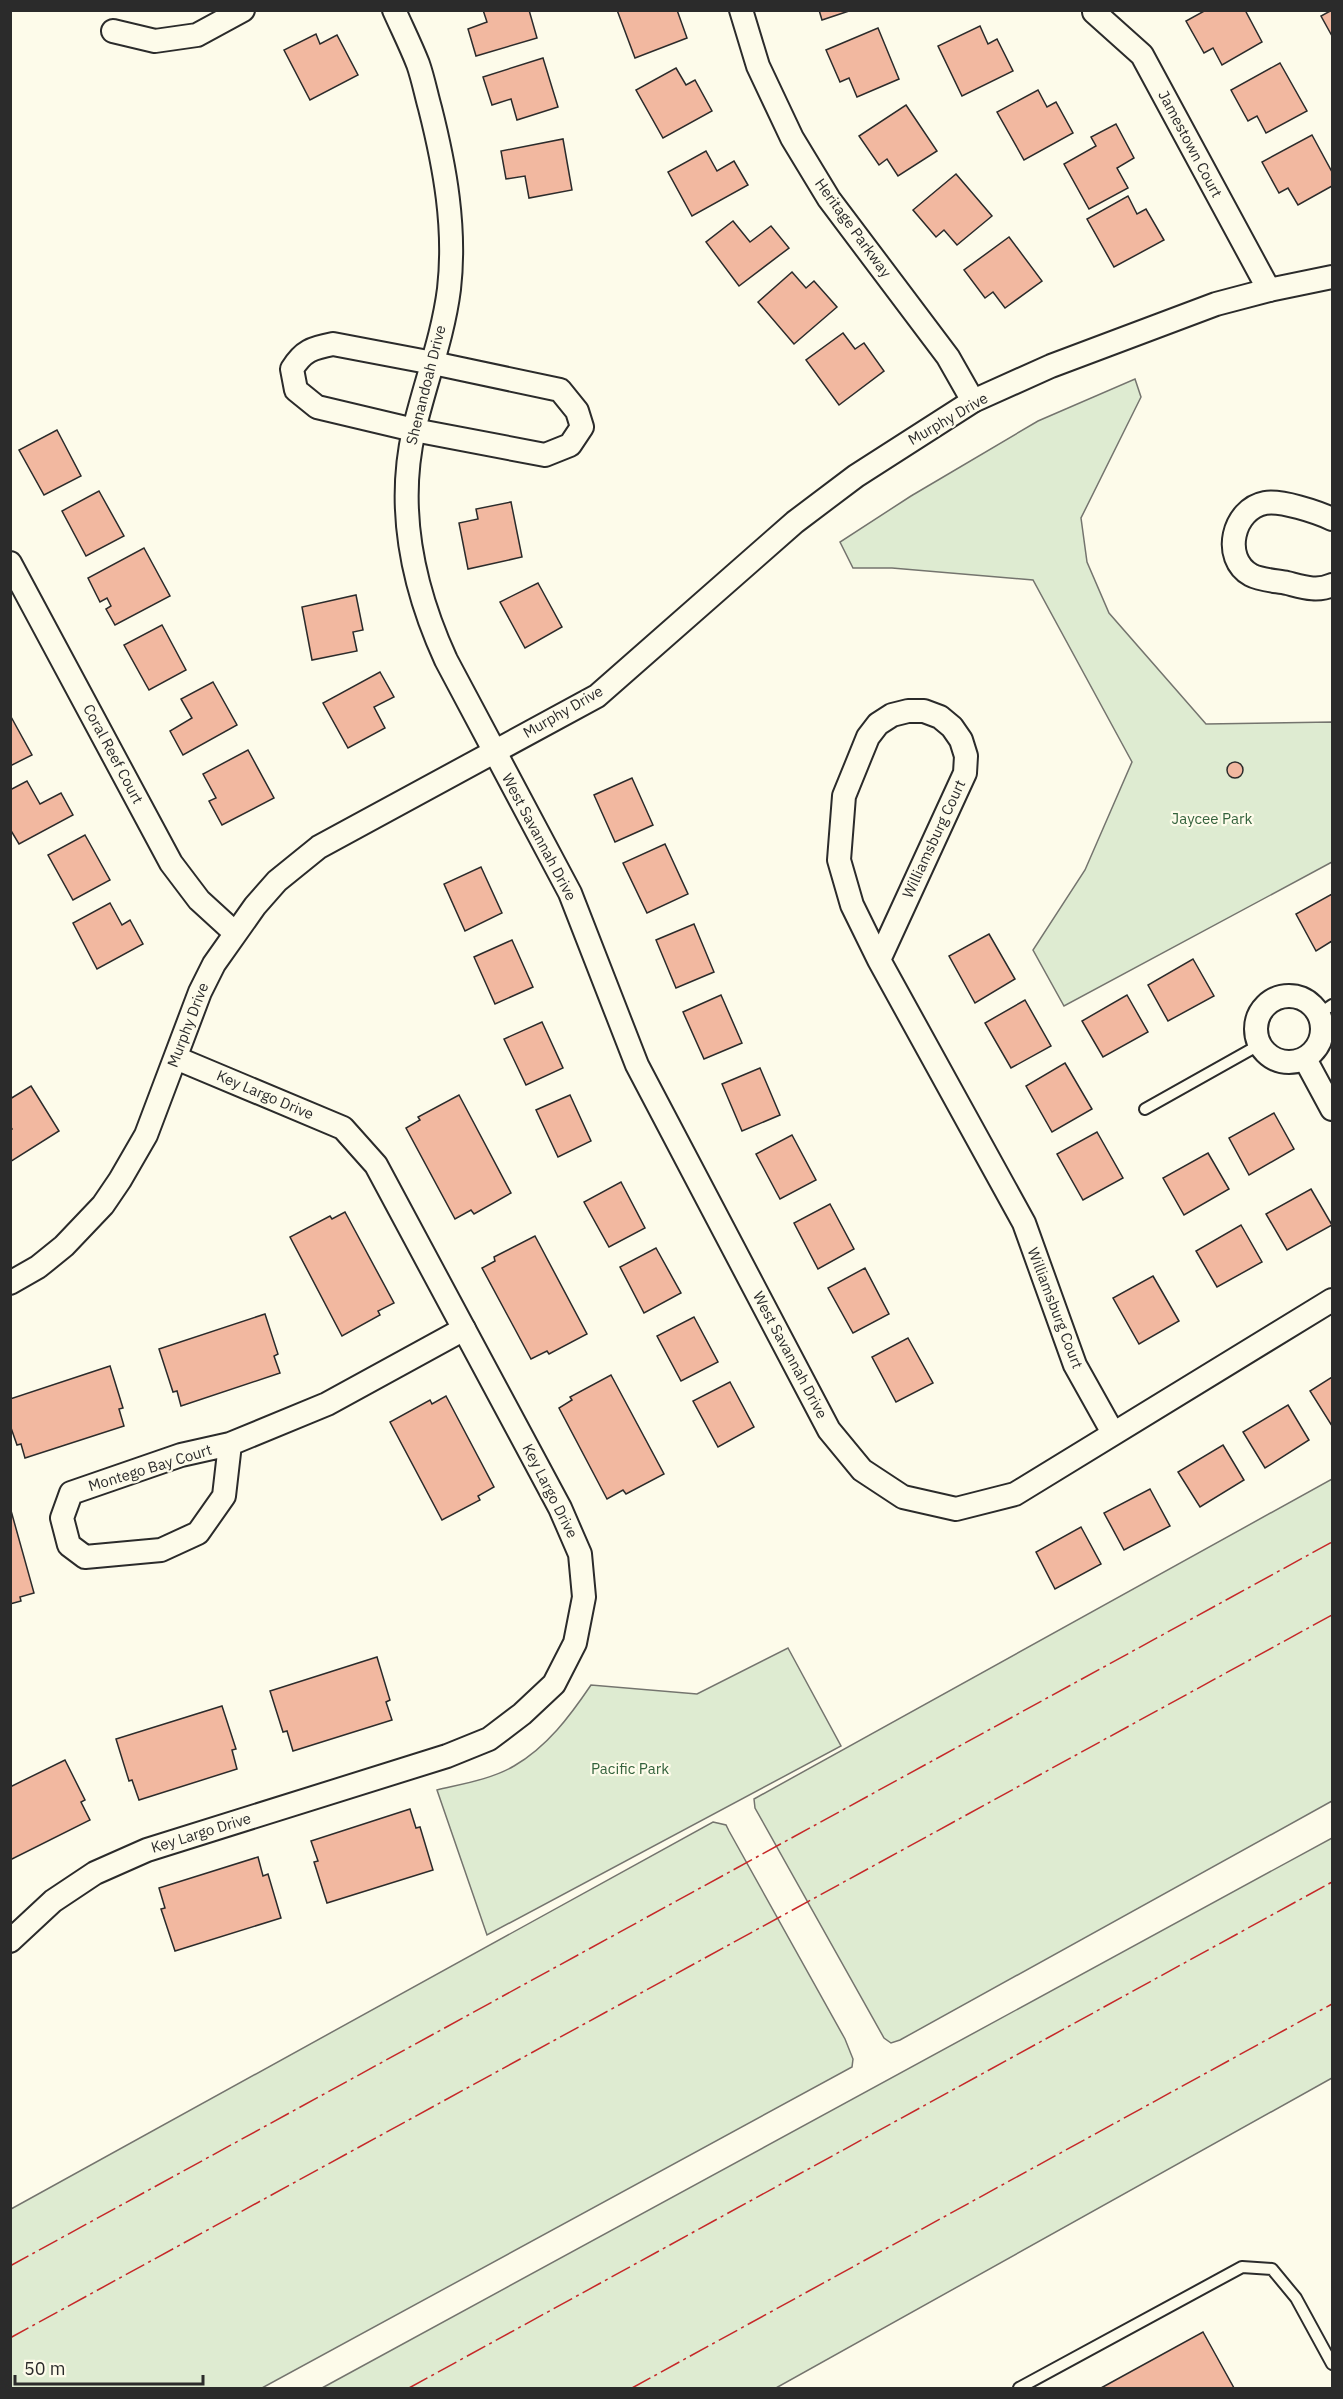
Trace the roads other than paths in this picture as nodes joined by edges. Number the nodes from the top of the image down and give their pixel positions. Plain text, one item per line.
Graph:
1 (243, 10) edge
2 (394, 10) edge
3 (741, 10) edge
4 (1094, 12) edge
5 (113, 31) dead end
6 (1332, 277) edge
7 (1269, 290) junction
8 (432, 363) junction
9 (973, 401) junction
10 (414, 430) junction
11 (1332, 519) edge
12 (10, 563) edge
13 (1332, 585) edge
14 (493, 752) junction
15 (234, 932) junction
16 (879, 960) junction
17 (1326, 1009) edge
18 (1259, 1045) junction
19 (176, 1058) junction
20 (1305, 1059) junction
21 (1145, 1109) dead end
22 (1332, 1109) edge
23 (10, 1283) edge
24 (1332, 1300) edge
25 (464, 1329) junction
26 (1113, 1433) junction
27 (230, 1444) junction
28 (10, 1941) edge
29 (1332, 2364) edge
30 (1019, 2388) edge

1 - 5 street
2 - 8 street, Shenandoah Drive
3 - 9 street, Heritage Parkway
4 - 7 street, Jamestown Court
6 - 7 street, Murphy Drive
7 - 9 street, Murphy Drive
8 - 10 street, Shenandoah Drive
8 - 10 street
8 - 10 street
9 - 14 street, Murphy Drive
10 - 14 street, Shenandoah Drive
11 - 13 street
12 - 15 street, Coral Reef Court
14 - 15 street, Murphy Drive
14 - 26 street, West Savannah Drive
15 - 19 street, Murphy Drive
16 - 16 street, Williamsburg Court
16 - 26 street, Williamsburg Court
17 - 18 street
17 - 20 street
18 - 20 street
18 - 21 lane
19 - 23 street, Murphy Drive
19 - 25 street, Key Largo Drive
20 - 22 street
24 - 26 street, West Savannah Drive
25 - 27 street, Montego Bay Court
25 - 28 street, Key Largo Drive
27 - 27 street, Montego Bay Court
29 - 30 lane

